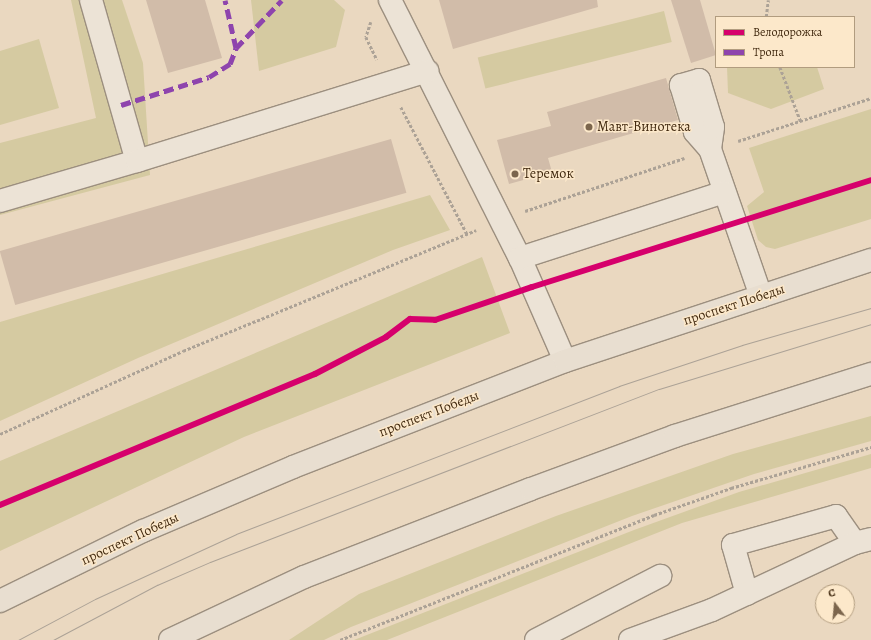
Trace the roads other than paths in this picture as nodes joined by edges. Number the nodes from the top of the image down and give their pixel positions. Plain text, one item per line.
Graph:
1 (91, 0) edge
2 (390, 0) edge
3 (426, 71) junction
4 (710, 149) road end
5 (137, 161) junction
6 (724, 192) junction
7 (0, 201) edge
8 (520, 258) junction
9 (871, 260) edge
10 (761, 296) junction
11 (565, 361) junction
12 (871, 374) edge
13 (863, 541) edge
14 (660, 576) dead end
15 (746, 594) junction
16 (0, 601) edge
17 (170, 640) edge
18 (536, 640) edge
19 (630, 640) edge

1 - 5 lane
2 - 3 lane
3 - 5 lane
3 - 8 lane
4 - 6 lane
5 - 7 lane
6 - 8 lane
6 - 10 lane
8 - 11 lane
9 - 10 main road, проспект Победы
10 - 11 main road, проспект Победы
11 - 16 main road, проспект Победы
12 - 17 main road
13 - 15 lane
13 - 15 lane
14 - 18 lane
15 - 19 lane

